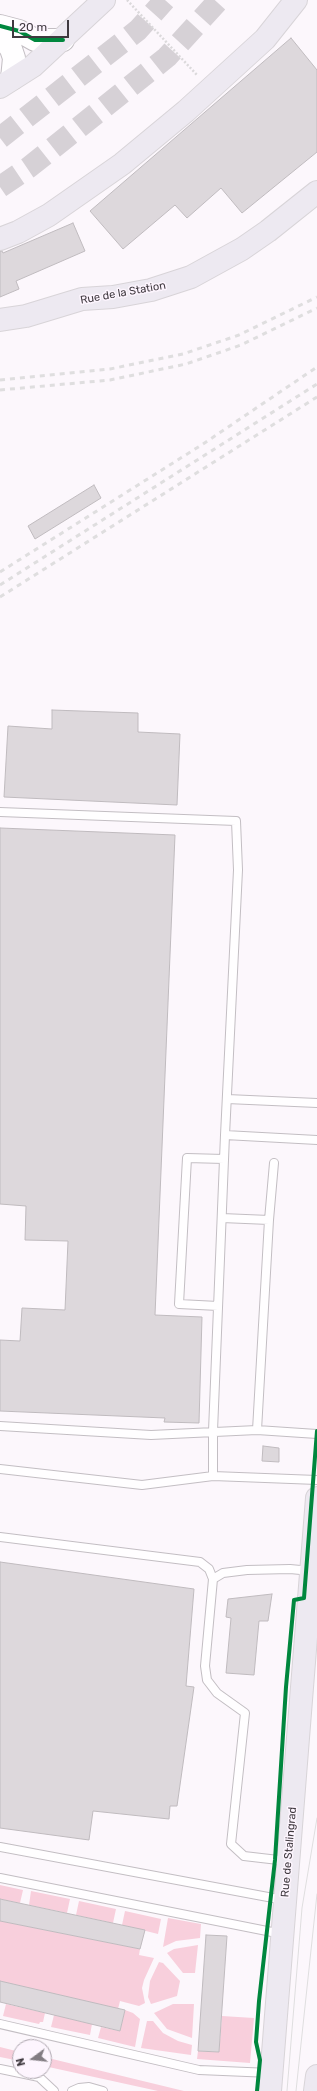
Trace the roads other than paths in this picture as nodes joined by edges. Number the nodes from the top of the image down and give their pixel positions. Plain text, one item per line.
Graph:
1 (104, 0) edge
2 (296, 0) edge
3 (0, 26) edge
4 (0, 34) edge
5 (63, 40) junction
6 (6, 83) edge
7 (317, 192) edge
8 (0, 239) edge
9 (0, 320) edge
10 (0, 812) edge
11 (227, 1099) junction
12 (317, 1103) edge
13 (225, 1135) junction
14 (317, 1140) edge
15 (224, 1159) junction
16 (274, 1163) dead end
17 (222, 1218) junction
18 (269, 1220) junction
19 (218, 1306) junction
20 (0, 1426) edge
21 (257, 1430) junction
22 (213, 1431) junction
23 (317, 1434) edge
24 (0, 1469) edge
25 (213, 1476) junction
26 (317, 1480) edge
27 (317, 1498) edge
28 (0, 1537) edge
29 (311, 1571) junction
30 (214, 1579) junction
31 (312, 1610) edge
32 (0, 1847) edge
33 (290, 1861) junction
34 (0, 1878) edge
35 (285, 1900) junction
36 (282, 1934) junction
37 (0, 2024) edge
38 (0, 2069) edge
39 (317, 2076) edge
40 (271, 2082) edge
41 (54, 2091) edge
42 (72, 2091) edge
43 (103, 2091) edge
44 (315, 2091) edge

1 - 5 main road
2 - 8 main road
3 - 5 street
4 - 6 street
5 - 6 main road
7 - 9 main road, Rue de la Station
10 - 11 lane
11 - 12 lane
11 - 13 lane
13 - 14 lane
13 - 15 lane
15 - 17 lane
15 - 19 lane
16 - 18 lane
17 - 18 lane
17 - 19 lane
18 - 21 lane
19 - 22 lane
20 - 22 lane
21 - 22 lane
21 - 23 lane
22 - 25 lane
24 - 25 lane
25 - 26 lane
27 - 29 main road, Rue de Stalingrad
28 - 30 lane
29 - 30 lane
29 - 31 main road, Rue de Stalingrad
30 - 33 lane
31 - 33 main road, Rue de Stalingrad
32 - 35 lane
33 - 35 main road, Rue de Stalingrad
34 - 36 lane
35 - 36 main road, Rue de Stalingrad
36 - 40 main road, Rue de Stalingrad
37 - 40 lane
38 - 41 lane
39 - 44 main road
42 - 43 lane

